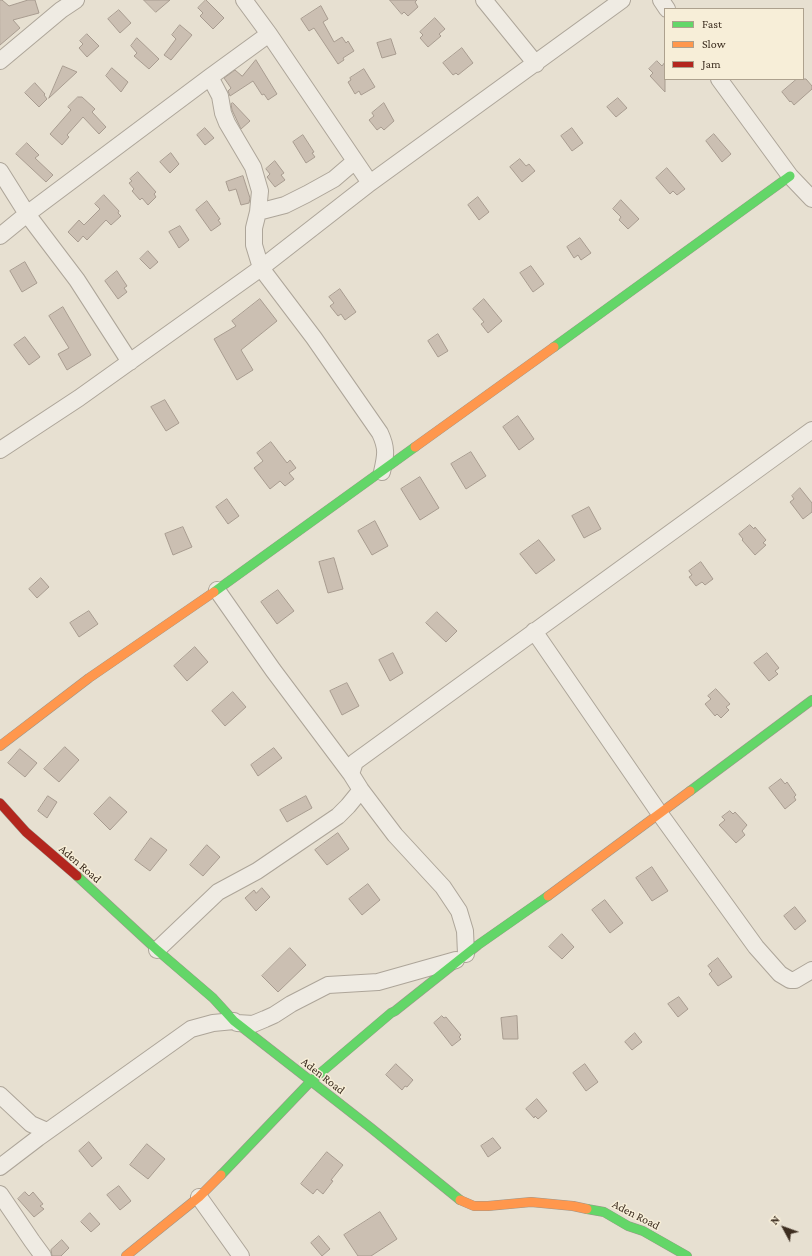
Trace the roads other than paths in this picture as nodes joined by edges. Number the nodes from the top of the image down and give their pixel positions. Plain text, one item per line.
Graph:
1 (76, 0) edge
2 (244, 0) edge
3 (484, 0) edge
4 (622, 0) edge
5 (58, 5) edge
6 (269, 34) junction
7 (0, 61) edge
8 (536, 64) junction
9 (210, 76) junction
10 (720, 80) edge
11 (355, 161) junction
12 (0, 171) edge
13 (790, 176) junction
14 (370, 184) junction
15 (812, 199) edge
16 (258, 212) junction
17 (27, 214) junction
18 (0, 236) edge
19 (261, 268) junction
20 (130, 362) junction
21 (810, 437) edge
22 (0, 450) edge
23 (382, 472) junction
24 (217, 590) junction
25 (534, 631) junction
26 (812, 700) edge
27 (0, 746) edge
28 (351, 774) junction
29 (361, 790) junction
30 (0, 804) edge
31 (660, 814) junction
32 (157, 950) junction
33 (463, 956) junction
34 (812, 970) edge
35 (213, 998) junction
36 (236, 1022) junction
37 (191, 1030) junction
38 (311, 1081) junction
39 (0, 1095) edge
40 (48, 1131) junction
41 (0, 1167) edge
42 (216, 1180) junction
43 (0, 1194) edge
44 (199, 1197) junction
45 (214, 1218) junction
46 (43, 1256) edge
47 (126, 1256) edge
48 (241, 1256) edge
49 (687, 1256) edge

1 - 5 street
2 - 6 street
3 - 8 street
4 - 8 street
5 - 7 street
6 - 9 street
6 - 11 street
8 - 14 street
9 - 16 street
9 - 17 street
10 - 13 street
11 - 14 street
11 - 16 street
12 - 17 street
13 - 15 street
13 - 23 street
14 - 19 street
16 - 19 street
17 - 18 street
17 - 20 street
19 - 20 street
19 - 23 street
20 - 22 street
21 - 25 street
23 - 24 street
24 - 27 street
24 - 28 street
25 - 28 street
25 - 31 street
26 - 31 street
28 - 29 street
29 - 32 street
29 - 33 street
30 - 32 street, Aden Road
31 - 33 street
31 - 34 street
32 - 35 street, Aden Road
33 - 36 street
33 - 38 street
35 - 36 street, Aden Road
35 - 37 street
36 - 37 street
36 - 38 street, Aden Road
37 - 40 street
38 - 42 street
38 - 49 street, Aden Road
39 - 40 street
40 - 41 street
42 - 44 street
42 - 45 street
43 - 46 street
44 - 45 street
44 - 47 street
45 - 48 street

